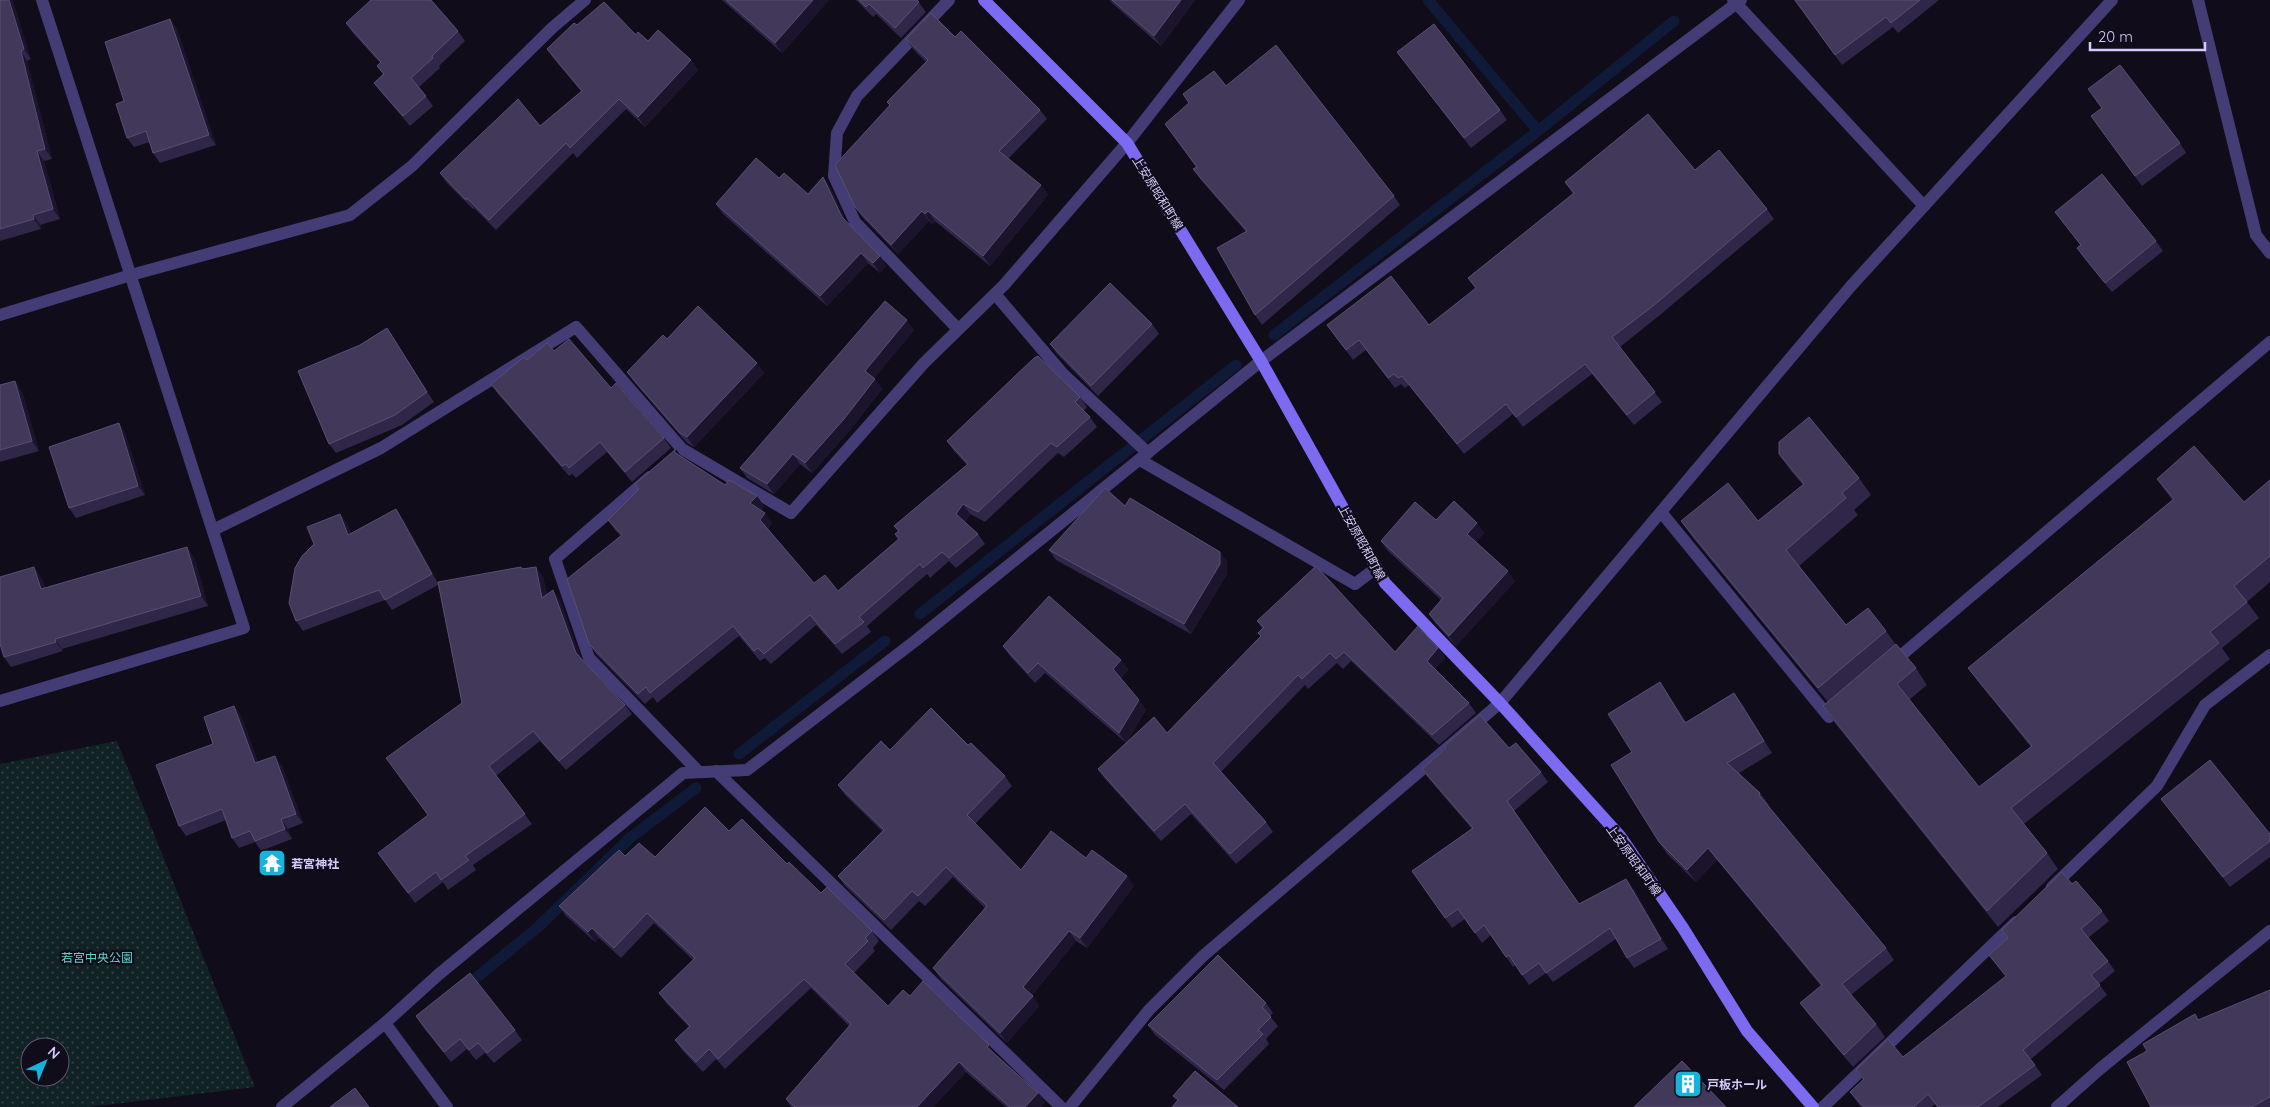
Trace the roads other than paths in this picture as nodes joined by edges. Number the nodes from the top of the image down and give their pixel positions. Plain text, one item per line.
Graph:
1 (42, 0) edge
2 (586, 0) edge
3 (949, 0) edge
4 (984, 0) edge
5 (1238, 0) edge
6 (2112, 0) edge
7 (2198, 0) edge
8 (1737, 1) edge
9 (1127, 143) junction
10 (1924, 206) junction
11 (2270, 253) edge
12 (131, 276) junction
13 (995, 294) junction
14 (0, 315) edge
15 (958, 329) junction
16 (2270, 342) edge
17 (1261, 361) junction
18 (1144, 456) junction
19 (660, 468) edge
20 (1661, 512) junction
21 (213, 530) junction
22 (1376, 568) junction
23 (2270, 655) edge
24 (1883, 671) edge
25 (1852, 697) edge
26 (0, 701) edge
27 (1500, 703) junction
28 (699, 772) junction
29 (716, 772) junction
30 (2043, 895) edge
31 (2022, 916) edge
32 (2270, 931) edge
33 (385, 1023) junction
34 (282, 1107) edge
35 (447, 1107) edge
36 (1061, 1107) edge
37 (1070, 1107) edge
38 (1813, 1107) edge
39 (1823, 1107) edge
40 (2057, 1107) edge

1 - 12 street
2 - 12 street
3 - 15 street
4 - 9 main road, 上安原昭和町線
5 - 9 street
6 - 10 street
7 - 11 street
8 - 10 street
8 - 17 street
9 - 13 street
9 - 17 main road, 上安原昭和町線
10 - 20 street
12 - 14 street
12 - 21 street
13 - 15 street
13 - 18 street
15 - 21 street
16 - 24 street
17 - 18 street
17 - 22 main road, 上安原昭和町線
18 - 22 street
18 - 29 street
19 - 28 street
20 - 25 street
20 - 27 street
21 - 26 street
22 - 27 main road, 上安原昭和町線
23 - 30 street
27 - 37 street
27 - 38 main road, 上安原昭和町線
28 - 29 street
28 - 33 street
29 - 36 street
31 - 39 street
32 - 40 street
33 - 34 street
33 - 35 street

